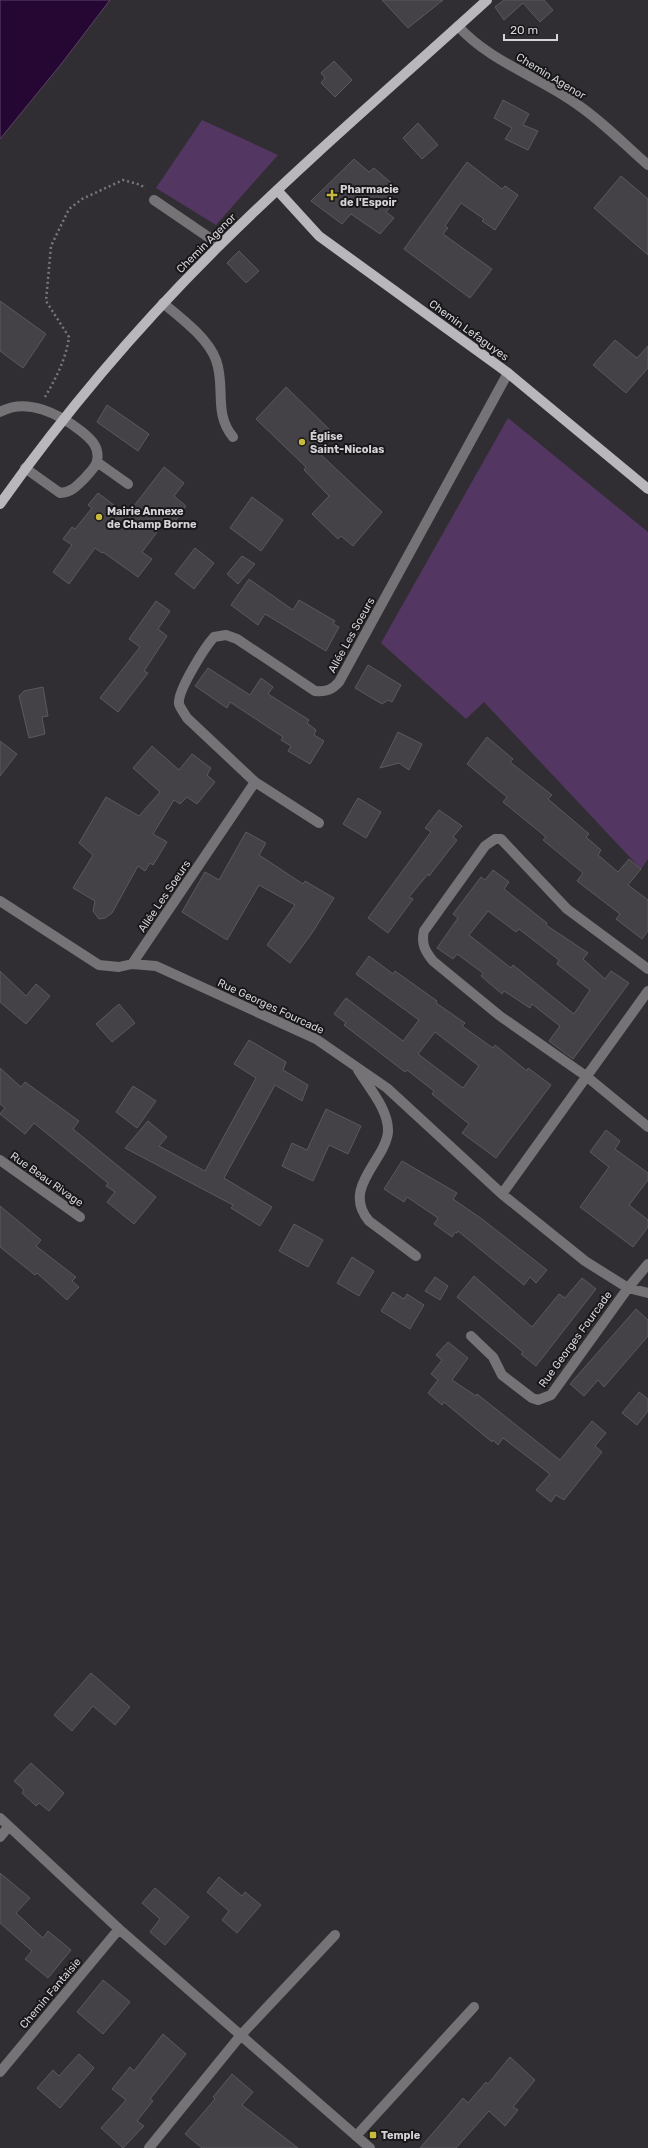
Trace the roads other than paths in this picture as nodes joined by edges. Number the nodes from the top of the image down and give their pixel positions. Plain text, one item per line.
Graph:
1 (487, 0) edge
2 (458, 26) junction
3 (648, 165) edge
4 (277, 190) junction
5 (154, 200) road end
6 (220, 245) junction
7 (164, 303) junction
8 (508, 374) junction
9 (0, 412) edge
10 (65, 418) junction
11 (233, 437) dead end
12 (97, 462) junction
13 (25, 468) junction
14 (128, 484) dead end
15 (648, 489) edge
16 (0, 504) edge
17 (255, 782) junction
18 (319, 822) dead end
19 (0, 900) edge
20 (132, 964) junction
21 (648, 969) edge
22 (648, 991) edge
23 (356, 1066) junction
24 (586, 1076) junction
25 (648, 1127) edge
26 (0, 1160) edge
27 (502, 1194) junction
28 (80, 1217) dead end
29 (416, 1256) dead end
30 (648, 1264) edge
31 (628, 1288) junction
32 (648, 1293) edge
33 (471, 1336) dead end
34 (0, 1818) edge
35 (9, 1826) junction
36 (0, 1837) edge
37 (119, 1929) junction
38 (335, 1935) dead end
39 (474, 2007) dead end
40 (241, 2036) junction
41 (0, 2072) edge
42 (362, 2143) edge
43 (149, 2148) edge

1 - 2 main road, Chemin Agenor
2 - 3 street, Chemin Agenor
2 - 4 main road, Chemin Agenor
4 - 6 main road, Chemin Agenor
4 - 8 main road, Chemin Lefaguyes
5 - 6 street
6 - 7 main road, Chemin Agenor
7 - 10 main road, Chemin Agenor
7 - 11 street
8 - 15 main road, Chemin Lefaguyes
8 - 17 street, Allée Les Soeurs
9 - 10 street
10 - 12 street
10 - 13 main road, Chemin Agenor
12 - 13 street
12 - 14 street
13 - 16 main road, Chemin Agenor
17 - 18 street, Allée Les Soeurs
17 - 20 street, Allée Les Soeurs
19 - 20 street, Rue Georges Fourcade
20 - 23 street, Rue Georges Fourcade
21 - 24 street
22 - 24 street
23 - 27 street, Rue Georges Fourcade
23 - 29 street
24 - 25 street
24 - 27 street
26 - 28 street, Rue Beau Rivage
27 - 31 street, Rue Georges Fourcade
30 - 31 street, Rue Georges Fourcade
31 - 32 street, Rue Georges Fourcade
31 - 33 street, Rue Georges Fourcade
34 - 35 street
35 - 36 street
35 - 37 street
37 - 40 street
37 - 41 street, Chemin Fantaisie
38 - 40 street
39 - 42 street
40 - 42 street
40 - 43 street

